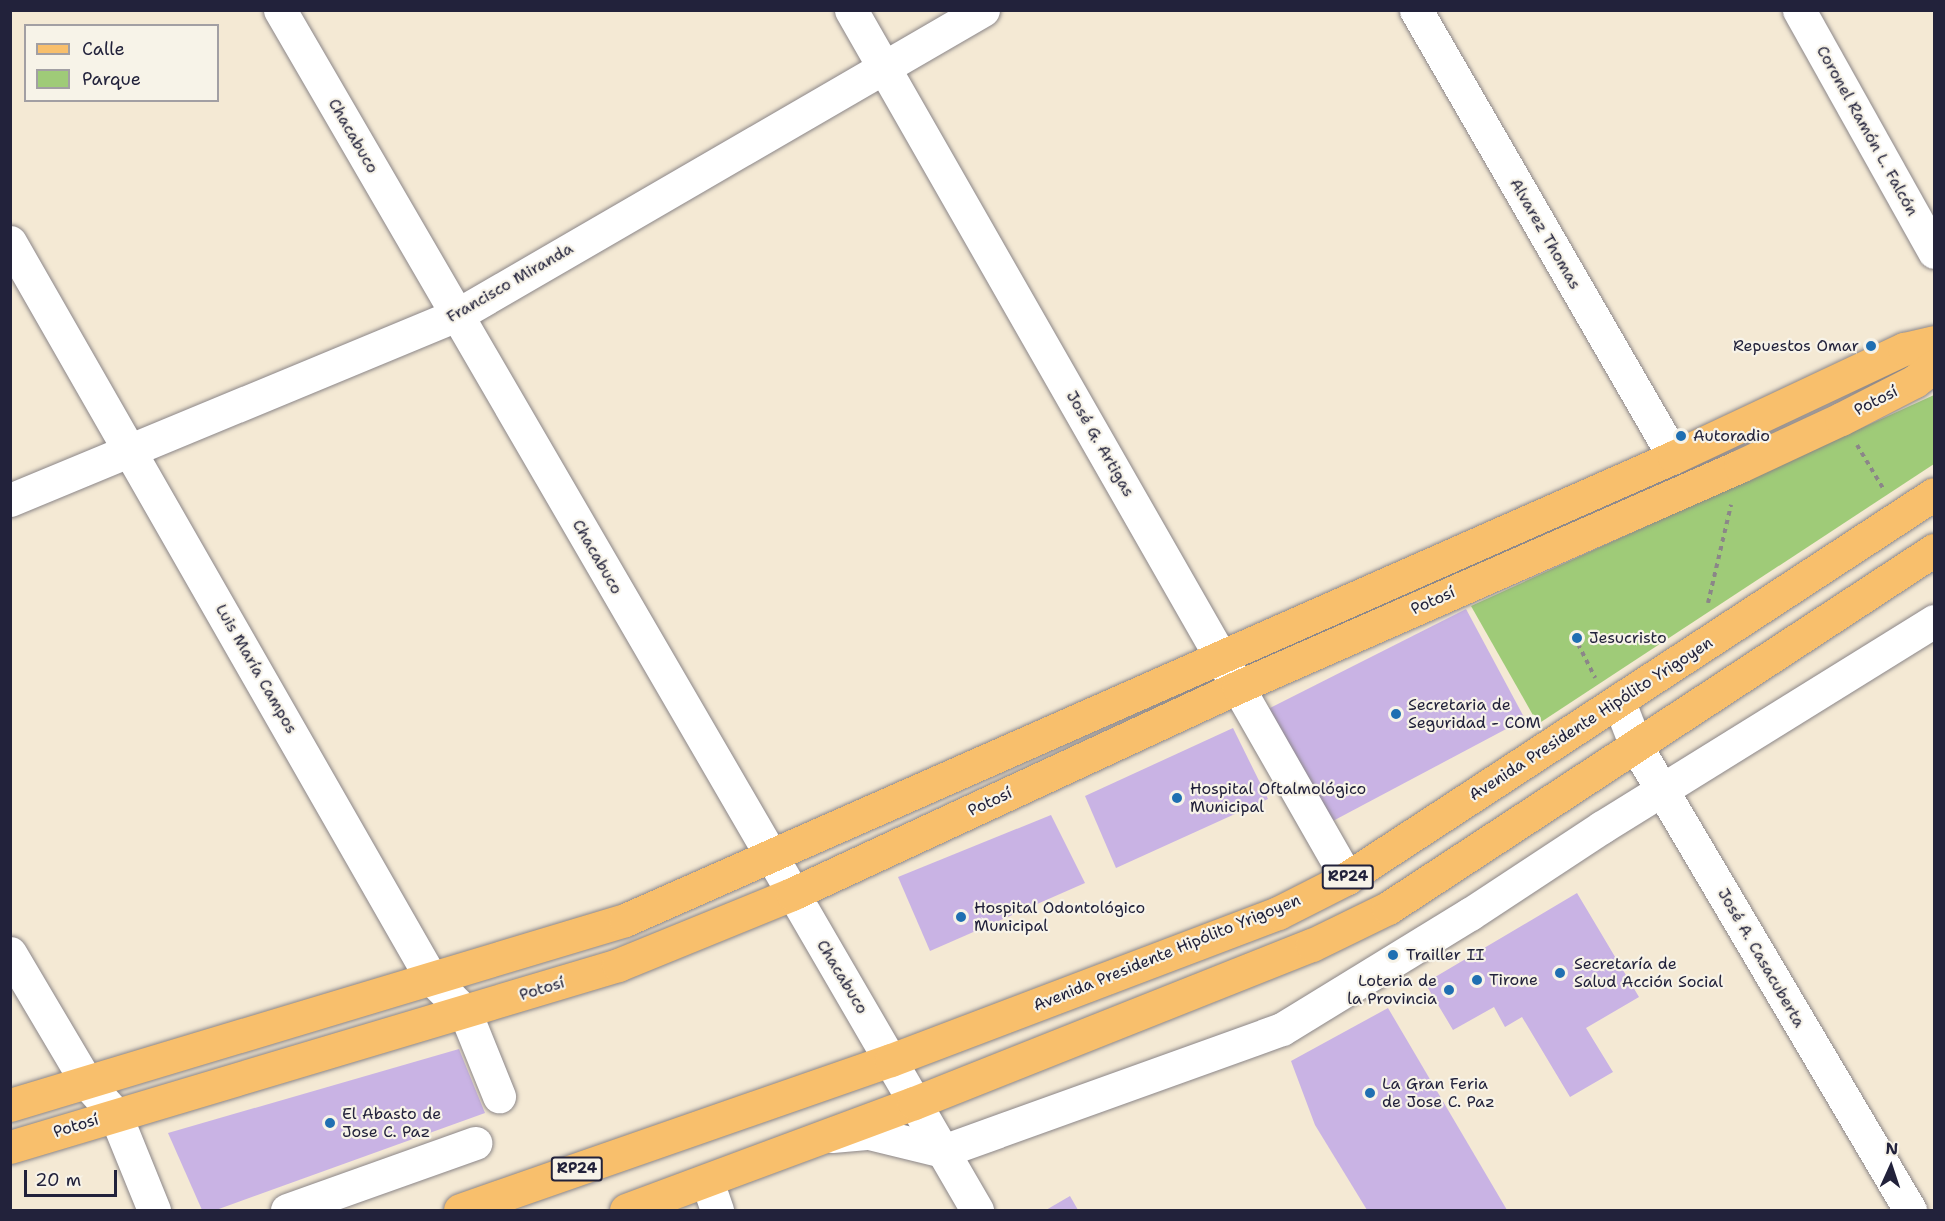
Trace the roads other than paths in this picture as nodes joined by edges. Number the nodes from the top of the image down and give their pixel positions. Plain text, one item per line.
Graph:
1 (280, 10) edge
2 (851, 10) edge
3 (983, 10) edge
4 (1416, 10) edge
5 (1799, 11) edge
6 (883, 67) junction
7 (10, 242) edge
8 (1935, 252) edge
9 (457, 315) junction
10 (1935, 342) edge
11 (1935, 366) edge
12 (130, 449) junction
13 (1674, 457) junction
14 (1935, 494) edge
15 (10, 500) edge
16 (1935, 550) edge
17 (1935, 621) edge
18 (1221, 655) junction
19 (1238, 687) junction
20 (1619, 702) junction
21 (1636, 746) junction
22 (1663, 792) junction
23 (773, 858) junction
24 (1347, 878) junction
25 (792, 894) junction
26 (10, 952) edge
27 (431, 978) junction
28 (465, 1012) junction
29 (891, 1060) junction
30 (87, 1083) junction
31 (499, 1096) dead end
32 (914, 1103) junction
33 (10, 1105) edge
34 (115, 1114) junction
35 (827, 1136) junction
36 (475, 1143) dead end
37 (10, 1147) edge
38 (943, 1151) junction
39 (712, 1196) edge
40 (154, 1210) edge
41 (287, 1210) edge
42 (460, 1210) edge
43 (626, 1210) edge
44 (977, 1210) edge
45 (1910, 1210) edge

1 - 9 street, Chacabuco
2 - 6 street, José G. Artigas
3 - 6 street, Francisco Miranda
4 - 13 street, Alvarez Thomas
5 - 8 street, Coronel Ramón L. Falcón
6 - 9 street, Francisco Miranda
6 - 18 street, José G. Artigas
7 - 12 street, Luis María Campos
9 - 12 street, Francisco Miranda
9 - 23 street, Chacabuco
10 - 13 main road
11 - 19 main road, Potosí
12 - 15 street, Francisco Miranda
12 - 27 street, Luis María Campos
13 - 18 main road
14 - 20 main road, Avenida Presidente Hipólito Yrigoyen / RP24
16 - 21 main road, RP24
17 - 22 street
18 - 19 street, José G. Artigas
18 - 23 main road
19 - 24 street, José G. Artigas
19 - 25 main road, Potosí
20 - 21 street, José A. Casacuberta
20 - 24 main road, Avenida Presidente Hipólito Yrigoyen / RP24
21 - 22 street, José A. Casacuberta
21 - 32 main road, RP24
22 - 38 street
22 - 45 street, José A. Casacuberta
23 - 25 street, Chacabuco
23 - 27 main road
24 - 29 main road, Avenida Presidente Hipólito Yrigoyen / RP24
25 - 28 main road, Potosí
25 - 29 street, Chacabuco
26 - 30 street
27 - 28 street, Luis María Campos
27 - 30 main road
28 - 31 street, Luis María Campos
28 - 34 main road, Potosí
29 - 32 street, Chacabuco
29 - 42 main road, Avenida Presidente Hipólito Yrigoyen / RP24
30 - 33 main road
30 - 34 street
32 - 35 main road, RP24
32 - 38 street, Chacabuco
34 - 37 main road, Potosí
34 - 40 street
35 - 38 street
35 - 39 main road, RP24
36 - 41 street
38 - 44 street, Chacabuco
39 - 43 main road, RP24

